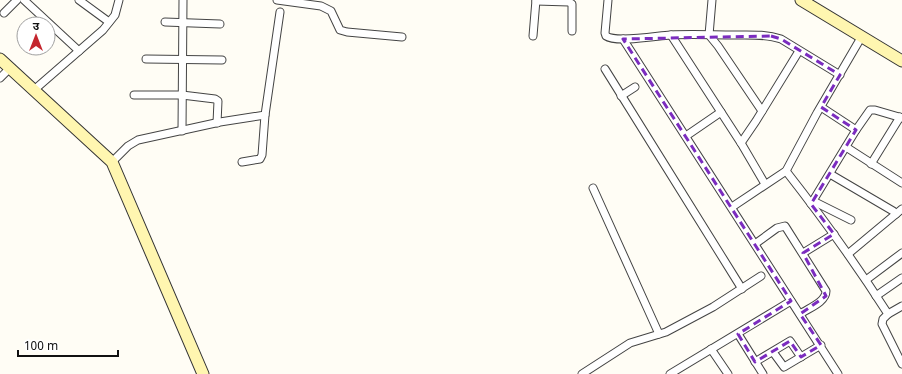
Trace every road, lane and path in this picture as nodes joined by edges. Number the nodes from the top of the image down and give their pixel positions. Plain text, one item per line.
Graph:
1 (17, 0) edge
2 (24, 0) edge
3 (78, 0) edge
4 (119, 0) edge
5 (183, 0) edge
6 (278, 0) edge
7 (536, 0) edge
8 (608, 0) edge
9 (712, 0) edge
10 (801, 0) edge
11 (280, 12) dead end
12 (4, 14) dead end
13 (109, 22) junction
14 (165, 22) dead end
15 (183, 22) junction
16 (220, 24) dead end
17 (572, 31) dead end
18 (709, 34) junction
19 (672, 35) junction
20 (533, 36) dead end
21 (862, 36) junction
22 (402, 37) dead end
23 (624, 38) junction
24 (79, 51) junction
25 (799, 51) junction
26 (0, 59) edge
27 (146, 59) dead end
28 (182, 60) junction
29 (222, 60) dead end
30 (902, 61) edge
31 (10, 68) junction
32 (605, 69) dead end
33 (840, 75) junction
34 (0, 78) edge
35 (636, 87) dead end
36 (34, 90) junction
37 (134, 95) dead end
38 (182, 95) junction
39 (622, 96) junction
40 (821, 107) junction
41 (762, 111) junction
42 (721, 112) junction
43 (265, 115) junction
44 (901, 118) edge
45 (217, 123) junction
46 (856, 130) junction
47 (182, 131) junction
48 (686, 136) junction
49 (741, 143) junction
50 (846, 147) junction
51 (112, 162) junction
52 (242, 162) dead end
53 (872, 164) junction
54 (786, 171) junction
55 (830, 174) junction
56 (902, 183) edge
57 (765, 184) junction
58 (594, 188) dead end
59 (812, 202) junction
60 (732, 207) junction
61 (899, 212) edge
62 (851, 220) dead end
63 (834, 234) junction
64 (755, 244) junction
65 (803, 253) junction
66 (902, 253) edge
67 (848, 254) junction
68 (761, 276) dead end
69 (902, 278) edge
70 (866, 280) junction
71 (742, 289) junction
72 (876, 296) junction
73 (791, 301) junction
74 (902, 306) edge
75 (800, 314) junction
76 (888, 314) junction
77 (659, 334) junction
78 (738, 334) junction
79 (821, 346) junction
80 (711, 349) junction
81 (774, 352) junction
82 (801, 357) junction
83 (755, 362) junction
84 (902, 364) edge
85 (203, 374) edge
86 (582, 374) edge
87 (670, 374) edge
88 (728, 374) edge
89 (763, 374) edge
90 (838, 374) edge

1 - 12 street
2 - 24 street
3 - 13 street
4 - 13 street
5 - 15 street
6 - 22 street
7 - 17 street
7 - 20 street
8 - 23 street
9 - 18 street
10 - 21 street
11 - 43 street
13 - 24 street
14 - 15 street
15 - 16 street
15 - 28 street
18 - 19 street
18 - 25 street
18 - 41 street
19 - 23 street
19 - 42 street
21 - 30 street
21 - 33 street
23 - 48 street
24 - 36 street
25 - 33 street
25 - 41 street
26 - 31 street
27 - 28 street
28 - 29 street
28 - 38 street
31 - 34 street
31 - 36 street
32 - 39 street
33 - 40 street
35 - 39 street
36 - 51 street
37 - 38 street
38 - 45 street
38 - 47 street
39 - 71 street
40 - 46 street
40 - 54 street
41 - 49 street
42 - 48 street
42 - 49 street
43 - 45 street
43 - 52 street
44 - 46 street
44 - 53 street
45 - 47 street
46 - 50 street
47 - 51 street
48 - 60 street
49 - 57 street
50 - 53 street
50 - 55 street
51 - 85 street
53 - 56 street
54 - 57 street
54 - 59 street
55 - 59 street
55 - 61 street
57 - 60 street
58 - 77 street
59 - 62 street
59 - 63 street
60 - 64 street
61 - 67 street
63 - 65 street
63 - 67 street
64 - 65 street
64 - 73 street
65 - 75 street
66 - 70 street
67 - 70 street
68 - 71 street
69 - 72 street
70 - 72 street
71 - 77 street
72 - 76 street
73 - 75 street
73 - 78 street
74 - 76 street
75 - 79 street
76 - 84 street
77 - 86 street
78 - 80 street
78 - 83 street
79 - 82 street
79 - 90 street
80 - 87 street
80 - 88 street
81 - 82 street
81 - 82 street
81 - 83 street
83 - 89 street

